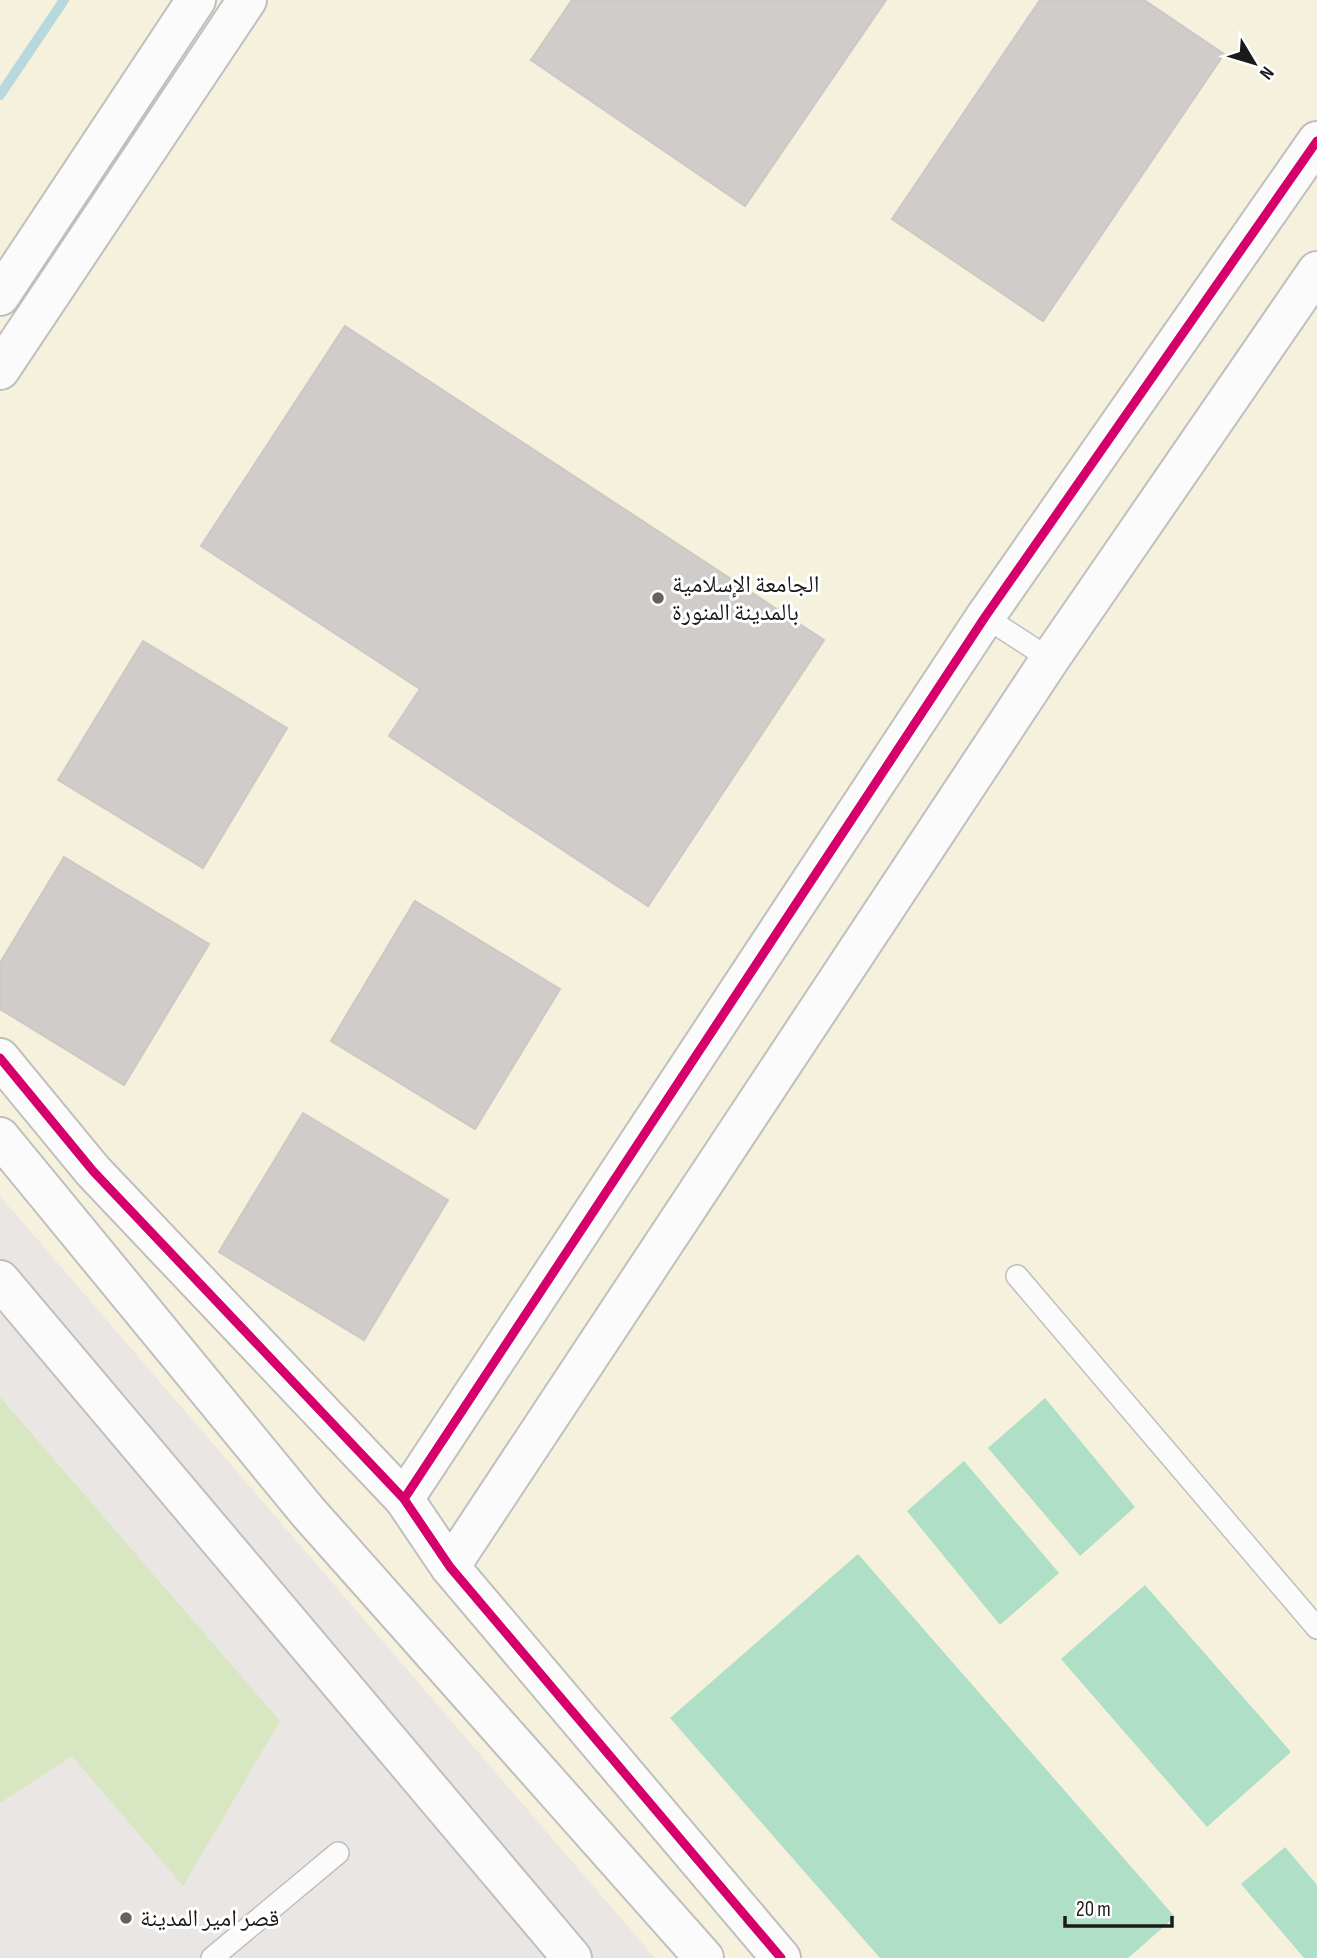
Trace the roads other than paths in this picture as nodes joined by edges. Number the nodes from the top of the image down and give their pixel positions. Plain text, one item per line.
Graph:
1 (196, 0) edge
2 (247, 0) edge
3 (1317, 141) edge
4 (1317, 271) edge
5 (0, 296) edge
6 (0, 369) edge
7 (985, 617) junction
8 (1050, 659) junction
9 (0, 1058) edge
10 (0, 1137) edge
11 (1017, 1276) dead end
12 (0, 1280) edge
13 (404, 1499) junction
14 (450, 1567) junction
15 (1317, 1628) edge
16 (338, 1853) dead end
17 (212, 1958) edge
18 (572, 1958) edge
19 (704, 1958) edge
20 (781, 1958) edge

1 - 5 street
2 - 6 street
3 - 7 street
4 - 8 street
7 - 8 lane
7 - 13 street
8 - 14 street
9 - 13 street
10 - 19 street
11 - 15 lane
12 - 18 street
13 - 14 street
14 - 20 street
16 - 17 lane

